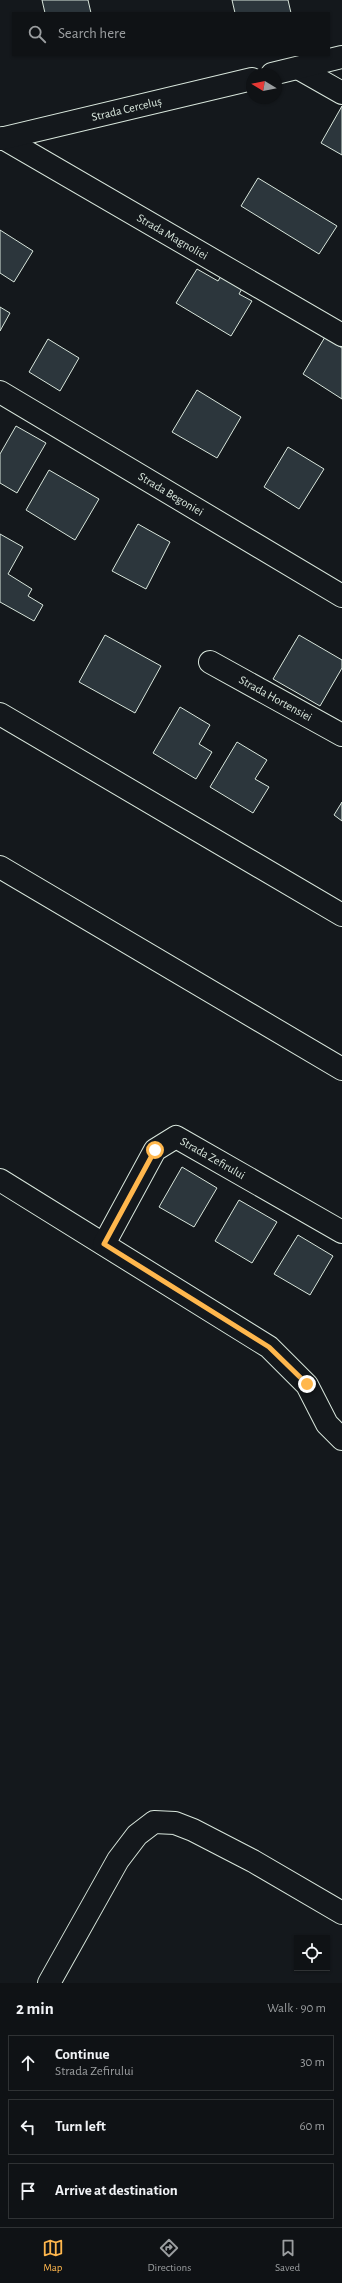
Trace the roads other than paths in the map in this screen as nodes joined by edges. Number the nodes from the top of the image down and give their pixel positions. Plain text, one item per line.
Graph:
1 (342, 57) edge
2 (298, 68) junction
3 (282, 72) edge
4 (246, 80) edge
5 (342, 93) edge
6 (1, 139) edge
7 (342, 334) edge
8 (0, 392) edge
9 (342, 596) edge
10 (210, 662) dead end
11 (0, 714) edge
12 (342, 735) edge
13 (0, 867) edge
14 (342, 915) edge
15 (342, 1069) edge
16 (0, 1180) edge
17 (342, 1232) edge
18 (104, 1244) junction
19 (342, 1439) edge
20 (342, 1913) edge
21 (49, 1983) edge

1 - 2 street
2 - 3 street
2 - 5 street
4 - 6 street, Strada Cerceluș
6 - 7 street, Strada Magnoliei
8 - 9 street, Strada Begoniei
10 - 12 street, Strada Hortensiei
11 - 14 street
13 - 15 street
16 - 18 street
17 - 18 street, Strada Zefirului
18 - 19 street
20 - 21 street

